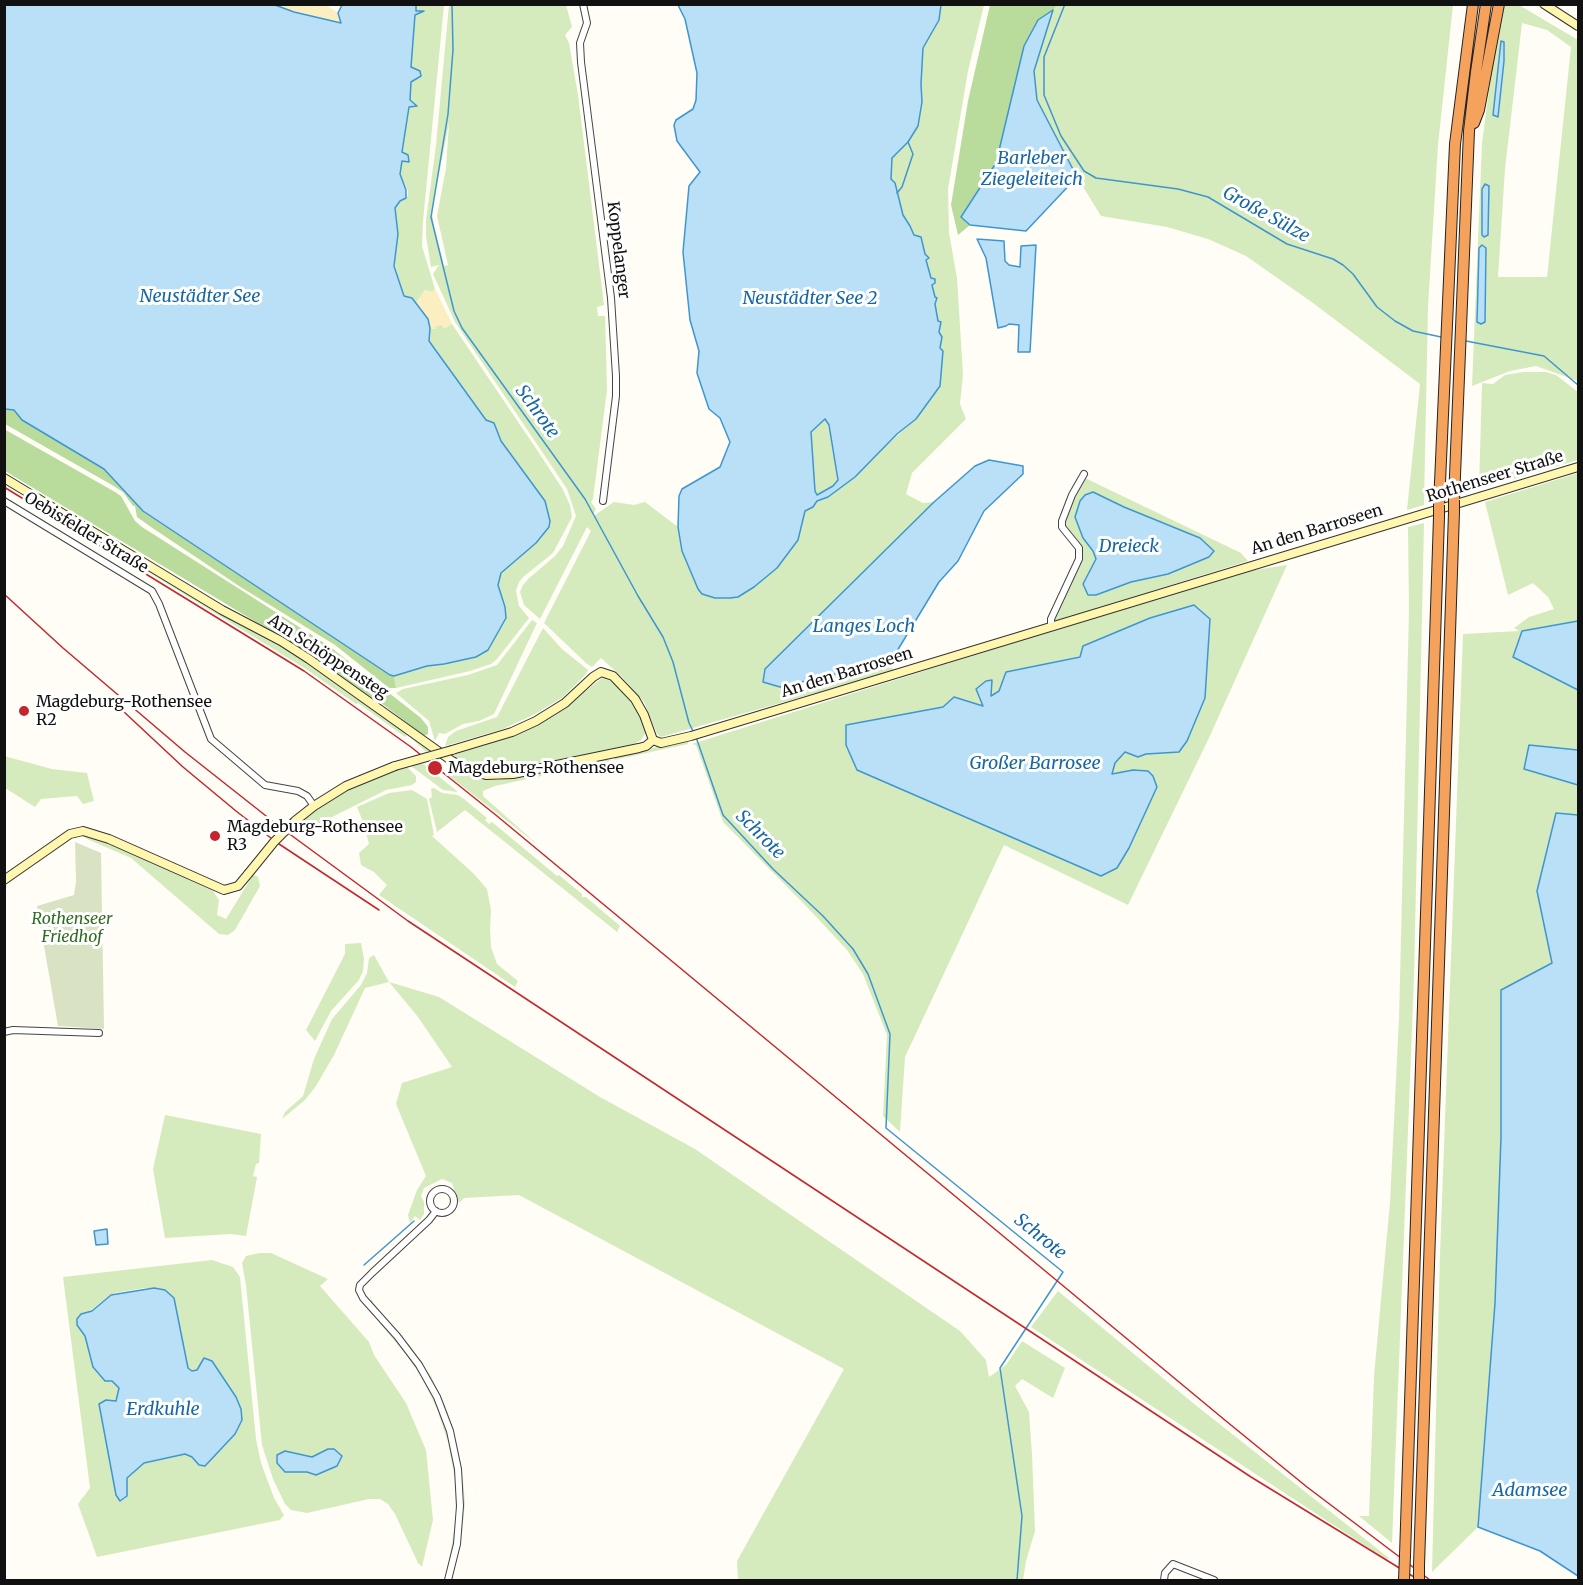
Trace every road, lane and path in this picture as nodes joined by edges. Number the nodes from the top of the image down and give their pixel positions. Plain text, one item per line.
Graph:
1 (583, 4) edge
2 (1473, 4) edge
3 (1486, 4) edge
4 (1499, 4) edge
5 (1544, 4) edge
6 (1578, 26) edge
7 (1469, 131) junction
8 (601, 442) dead end
9 (609, 443) junction
10 (1578, 468) edge
11 (1084, 474) dead end
12 (4, 478) edge
13 (4, 501) edge
14 (603, 501) dead end
15 (1420, 515) joint
16 (1051, 627) junction
17 (653, 740) junction
18 (314, 806) junction
19 (4, 880) edge
20 (4, 1032) edge
21 (99, 1033) dead end
22 (436, 1211) junction
23 (448, 1581) edge
24 (1164, 1581) edge
25 (1214, 1581) edge
26 (1404, 1581) edge
27 (1419, 1581) edge

1 - 9 street, Koppelanger
2 - 26 highway, bridge
3 - 7 highway
4 - 7 highway
5 - 6 street
7 - 27 highway, bridge
8 - 9 street
9 - 14 street, Koppelanger
10 - 15 street, Rothenseer Straße
11 - 16 street
12 - 17 street, Am Schöppensteg
13 - 18 street, Oebisfelder Straße
15 - 16 street, An den Barroseen
16 - 17 street, An den Barroseen
17 - 18 street, bridge
18 - 19 street, bridge
20 - 21 street
22 - 22 street
22 - 23 street
24 - 25 street

